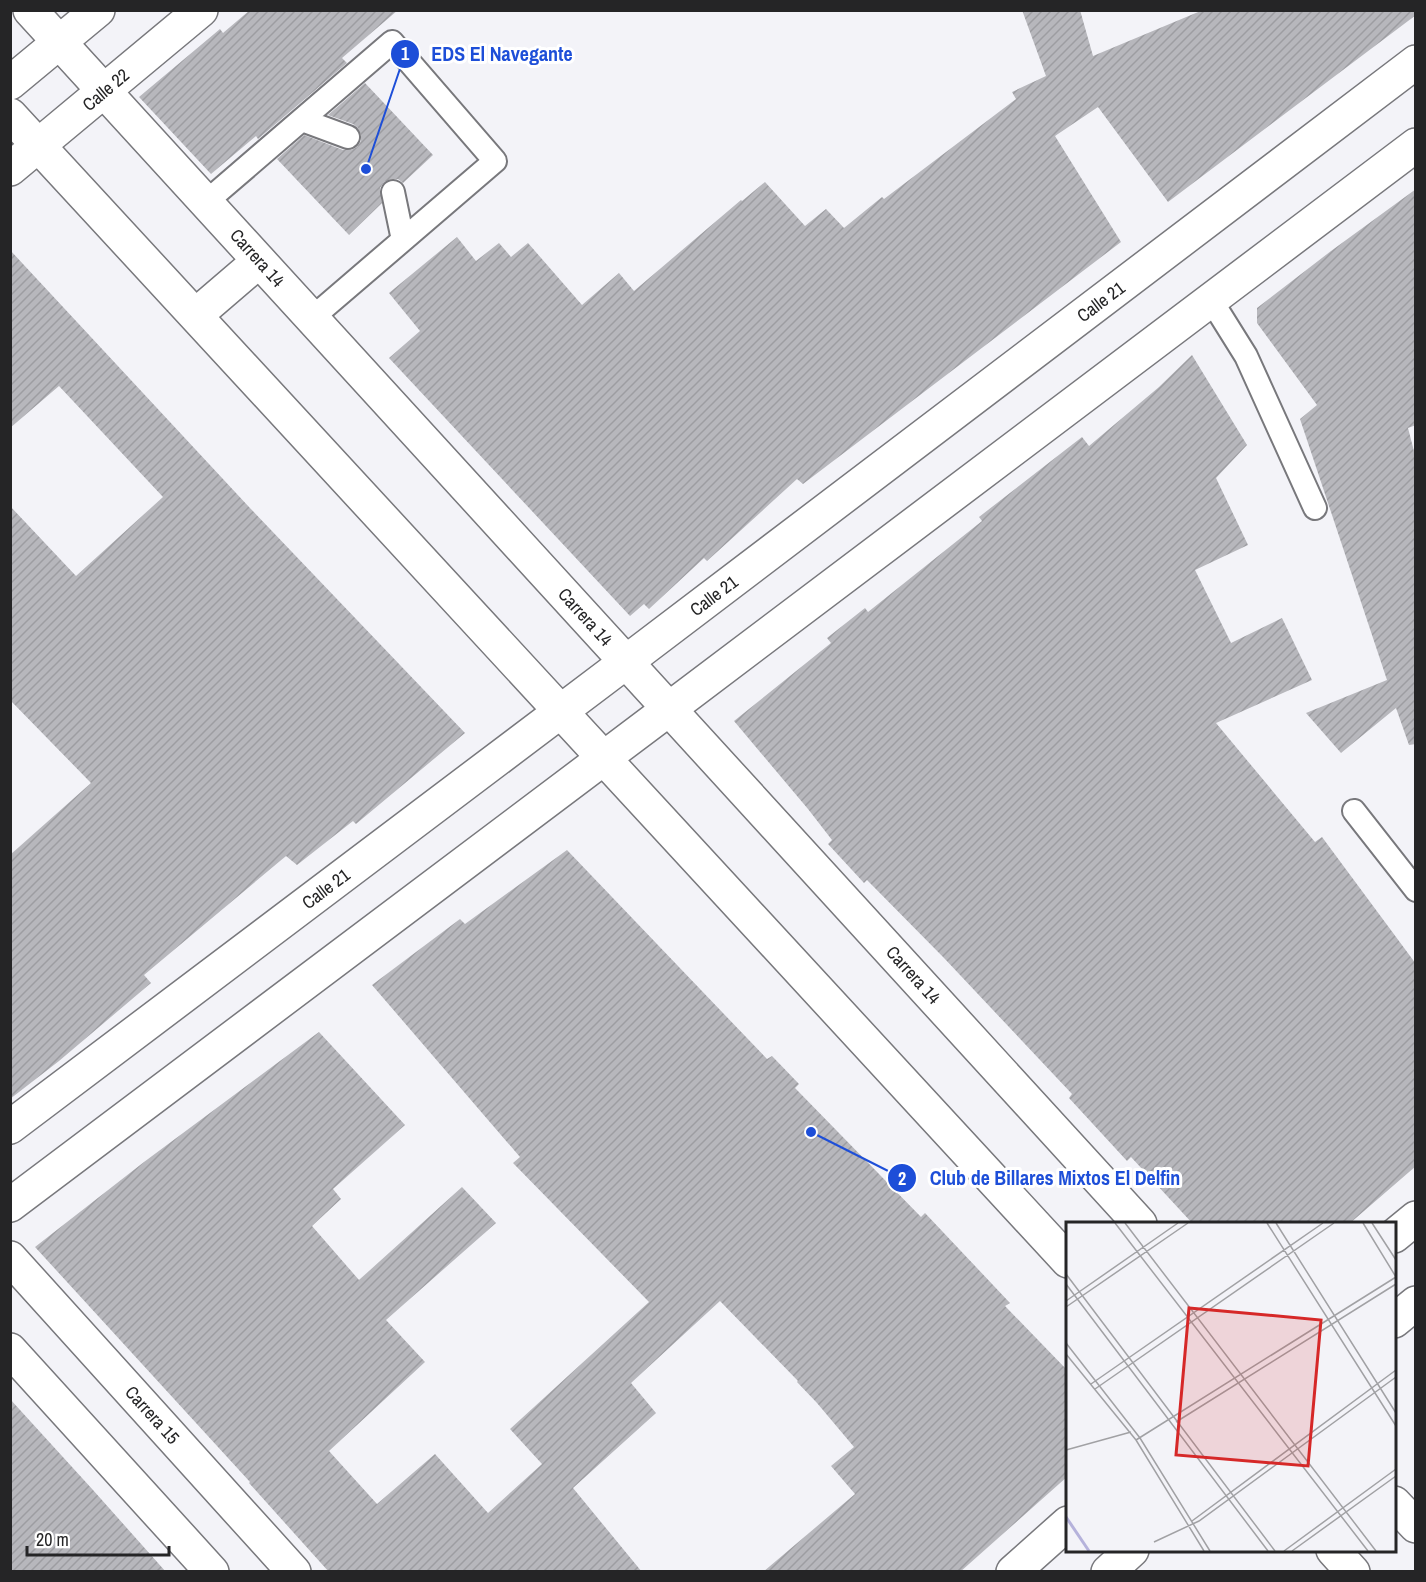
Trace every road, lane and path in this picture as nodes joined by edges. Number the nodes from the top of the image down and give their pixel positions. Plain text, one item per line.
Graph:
1 (30, 10) edge
2 (98, 10) edge
3 (201, 10) edge
4 (59, 43) junction
5 (1416, 62) edge
6 (10, 83) edge
7 (103, 92) junction
8 (10, 115) edge
9 (302, 120) junction
10 (348, 137) dead end
11 (1416, 145) edge
12 (39, 146) junction
13 (10, 169) edge
14 (393, 192) dead end
15 (206, 202) junction
16 (403, 240) junction
17 (259, 261) junction
18 (1211, 300) junction
19 (196, 315) junction
20 (312, 318) junction
21 (1314, 508) dead end
22 (626, 662) junction
23 (669, 709) junction
24 (561, 712) junction
25 (604, 758) junction
26 (1354, 811) dead end
27 (1416, 890) edge
28 (10, 1127) edge
29 (10, 1205) edge
30 (1416, 1218) edge
31 (1138, 1222) edge
32 (1396, 1235) edge
33 (10, 1258) edge
34 (1066, 1258) edge
35 (1416, 1303) edge
36 (1396, 1320) edge
37 (10, 1350) edge
38 (1396, 1504) edge
39 (1066, 1525) edge
40 (1416, 1526) edge
41 (1131, 1552) edge
42 (1335, 1552) edge
43 (212, 1572) edge
44 (294, 1572) edge
45 (1013, 1572) edge
46 (1108, 1572) edge
47 (1353, 1572) edge

1 - 4 street, Carrera 14
2 - 4 street
3 - 7 street, Calle 22
4 - 6 street
4 - 7 street, Carrera 14
5 - 22 street, Calle 21
7 - 12 street, Calle 22
7 - 15 street, Carrera 14
8 - 12 street
9 - 10 lane
9 - 15 lane
9 - 16 lane
11 - 18 street
12 - 13 street, Calle 22
12 - 19 street
14 - 16 lane
15 - 17 street, Carrera 14
16 - 20 lane
17 - 19 street
17 - 20 street, Carrera 14
18 - 21 lane
18 - 23 street
19 - 24 street
20 - 22 street, Carrera 14
22 - 23 street, Carrera 14
22 - 24 street, Calle 21
23 - 25 street
23 - 31 street, Carrera 14
24 - 25 street
24 - 28 street, Calle 21
25 - 29 street
25 - 34 street
26 - 27 lane
30 - 32 street
33 - 44 street, Carrera 15
35 - 36 street
37 - 43 street
38 - 40 street
39 - 45 street
41 - 46 street
42 - 47 street

